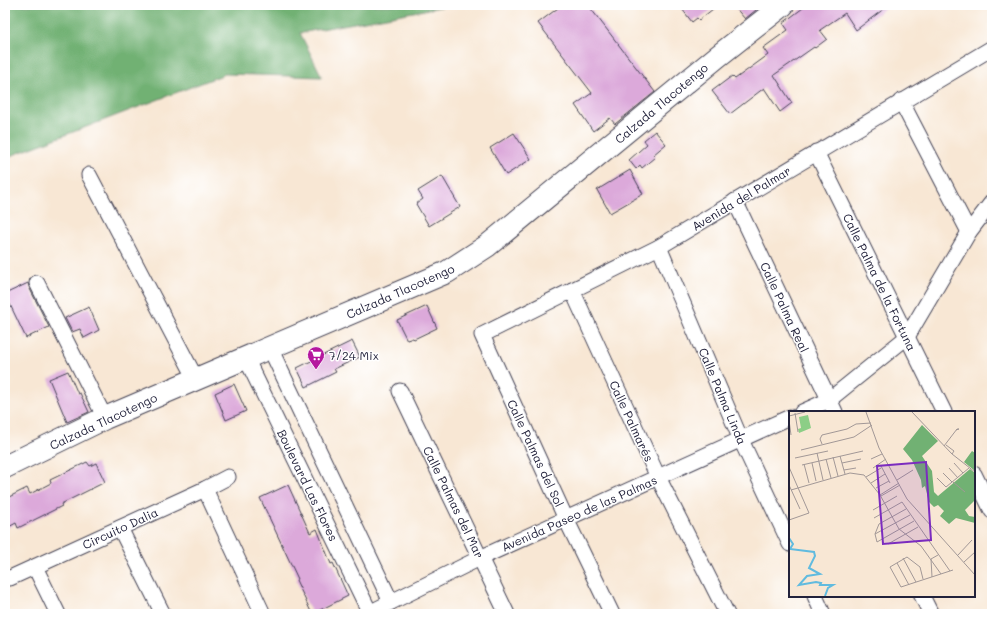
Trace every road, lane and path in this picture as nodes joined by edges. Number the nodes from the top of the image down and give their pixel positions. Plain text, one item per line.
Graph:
1 (783, 5) edge
2 (992, 48) edge
3 (901, 101) junction
4 (816, 152) junction
5 (89, 175) dead end
6 (734, 201) junction
7 (992, 202) edge
8 (969, 232) junction
9 (659, 247) junction
10 (37, 283) dead end
11 (572, 290) junction
12 (482, 335) joint
13 (907, 337) junction
14 (270, 348) junction
15 (246, 358) junction
16 (196, 379) junction
17 (400, 391) dead end
18 (832, 406) edge
19 (807, 411) edge
20 (944, 411) edge
21 (789, 417) edge
22 (105, 418) junction
23 (741, 440) junction
24 (5, 467) edge
25 (975, 476) edge
26 (228, 477) dead end
27 (658, 477) junction
28 (205, 489) junction
29 (992, 511) edge
30 (566, 519) junction
31 (120, 528) junction
32 (789, 542) edge
33 (480, 558) junction
34 (35, 567) junction
35 (10, 578) dead end
36 (815, 597) edge
37 (922, 597) edge
38 (391, 602) junction
39 (368, 613) edge
40 (58, 614) edge
41 (163, 614) edge
42 (264, 614) edge
43 (507, 614) edge
44 (612, 614) edge
45 (727, 614) edge
46 (823, 614) edge
47 (931, 614) edge

1 - 14 street, Calzada Tlacotengo
2 - 3 street, Avenida del Palmar
3 - 4 street, Avenida del Palmar
3 - 8 street
4 - 6 street, Avenida del Palmar
4 - 13 street, Calle Palma de la Fortuna
5 - 16 street
6 - 9 street, Avenida del Palmar
6 - 18 street, Calle Palma Real
7 - 8 street
8 - 13 street
9 - 11 street, Avenida del Palmar
9 - 23 street, Calle Palma Linda
10 - 22 street
11 - 12 street, Avenida del Palmar
11 - 27 street, Calle Palmarés
12 - 30 street, Calle Palmas del Sol
13 - 18 street
13 - 20 street, Calle Palma de la Fortuna
14 - 15 street, Calzada Tlacotengo
14 - 38 street, Boulevard Las Flores
15 - 16 street, Calzada Tlacotengo
15 - 39 street, Boulevard Las Flores
16 - 22 street, Calzada Tlacotengo
17 - 33 street, Calle Palmas del Mar
18 - 19 street
21 - 23 street, Avenida Paseo de las Palmas
22 - 24 street, Calzada Tlacotengo
23 - 27 street, Avenida Paseo de las Palmas
23 - 32 street, Calle Palma Linda
25 - 29 street
26 - 28 street, Circuito Dalia
27 - 30 street, Avenida Paseo de las Palmas
27 - 45 street, Calle Palmarés
28 - 31 street, Circuito Dalia
28 - 42 street
30 - 33 street, Avenida Paseo de las Palmas
30 - 44 street, Calle Palmas del Sol
31 - 34 street, Circuito Dalia
31 - 41 street
33 - 38 street, Avenida Paseo de las Palmas
33 - 43 street, Calle Palmas del Mar
34 - 35 street, Circuito Dalia
34 - 40 street
36 - 46 street
37 - 47 street
38 - 39 street, Avenida Paseo de las Palmas

